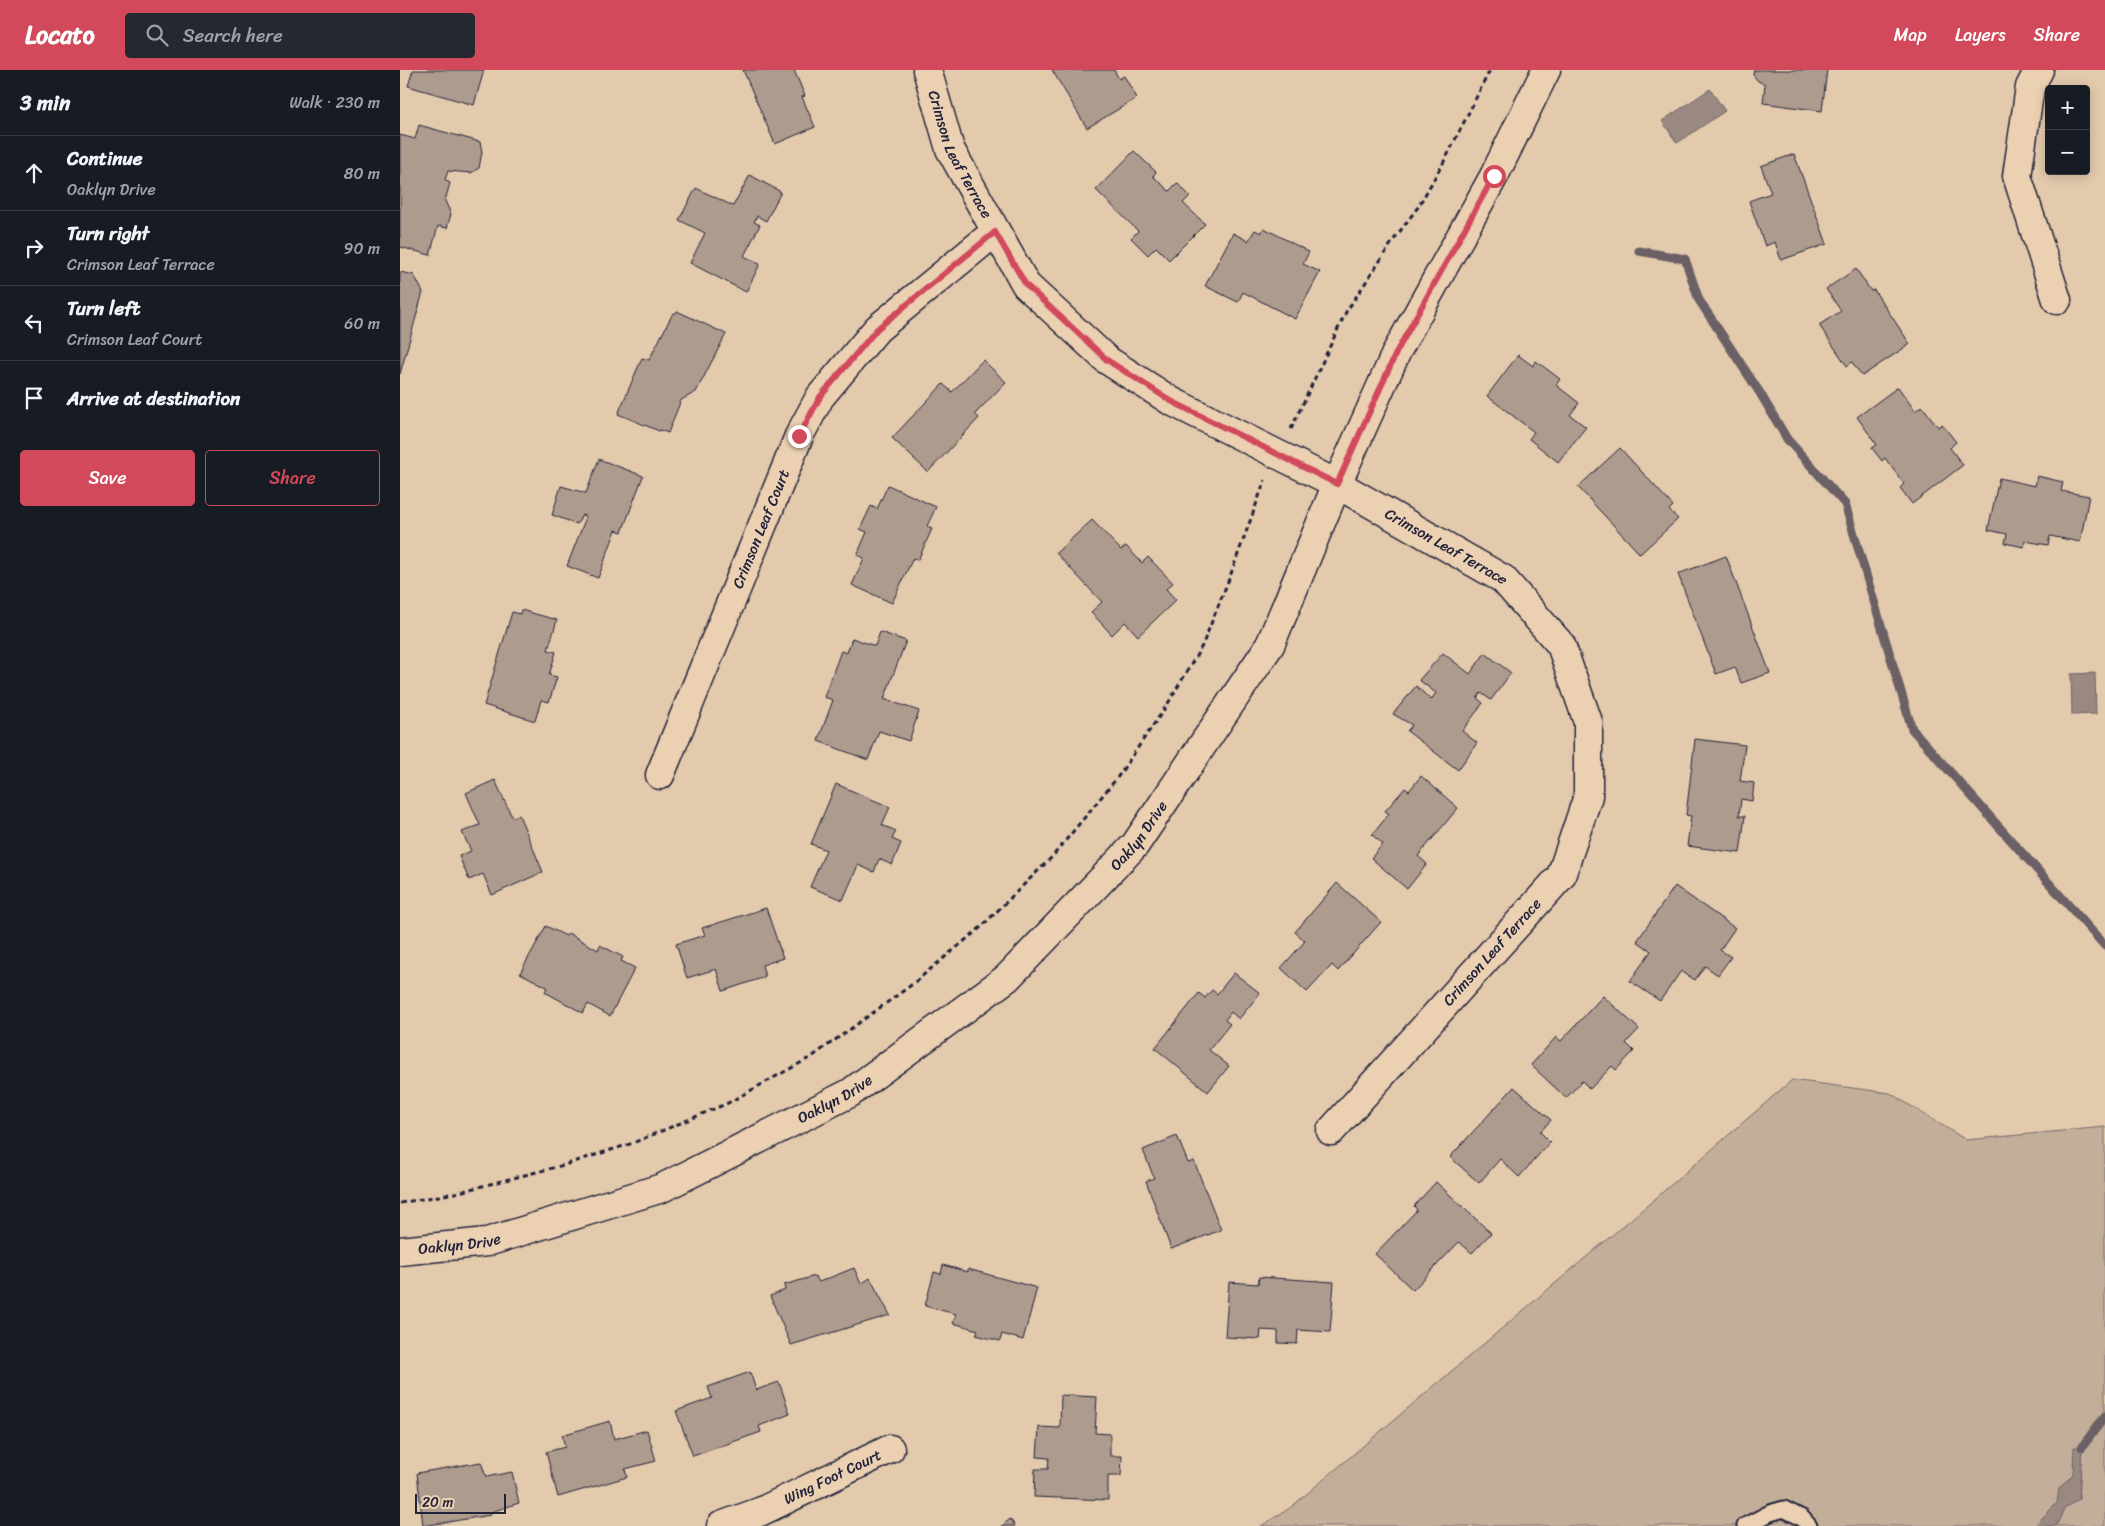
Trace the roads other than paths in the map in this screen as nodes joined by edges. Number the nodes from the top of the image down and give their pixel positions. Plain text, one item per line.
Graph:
1 (927, 70) edge
2 (1546, 70) edge
3 (2039, 70) edge
4 (995, 232) junction
5 (2057, 300) dead end
6 (1337, 484) junction
7 (660, 775) dead end
8 (1331, 1131) dead end
9 (400, 1251) edge
10 (890, 1449) dead end
11 (721, 1526) edge
12 (1745, 1526) edge
13 (1809, 1526) edge

1 - 4 street, Crimson Leaf Terrace
2 - 6 street, Oaklyn Drive
3 - 5 street
4 - 6 street, Crimson Leaf Terrace
4 - 7 street, Crimson Leaf Court
6 - 8 street, Crimson Leaf Terrace
6 - 9 street, Oaklyn Drive
10 - 11 street, Wing Foot Court
12 - 13 lane

